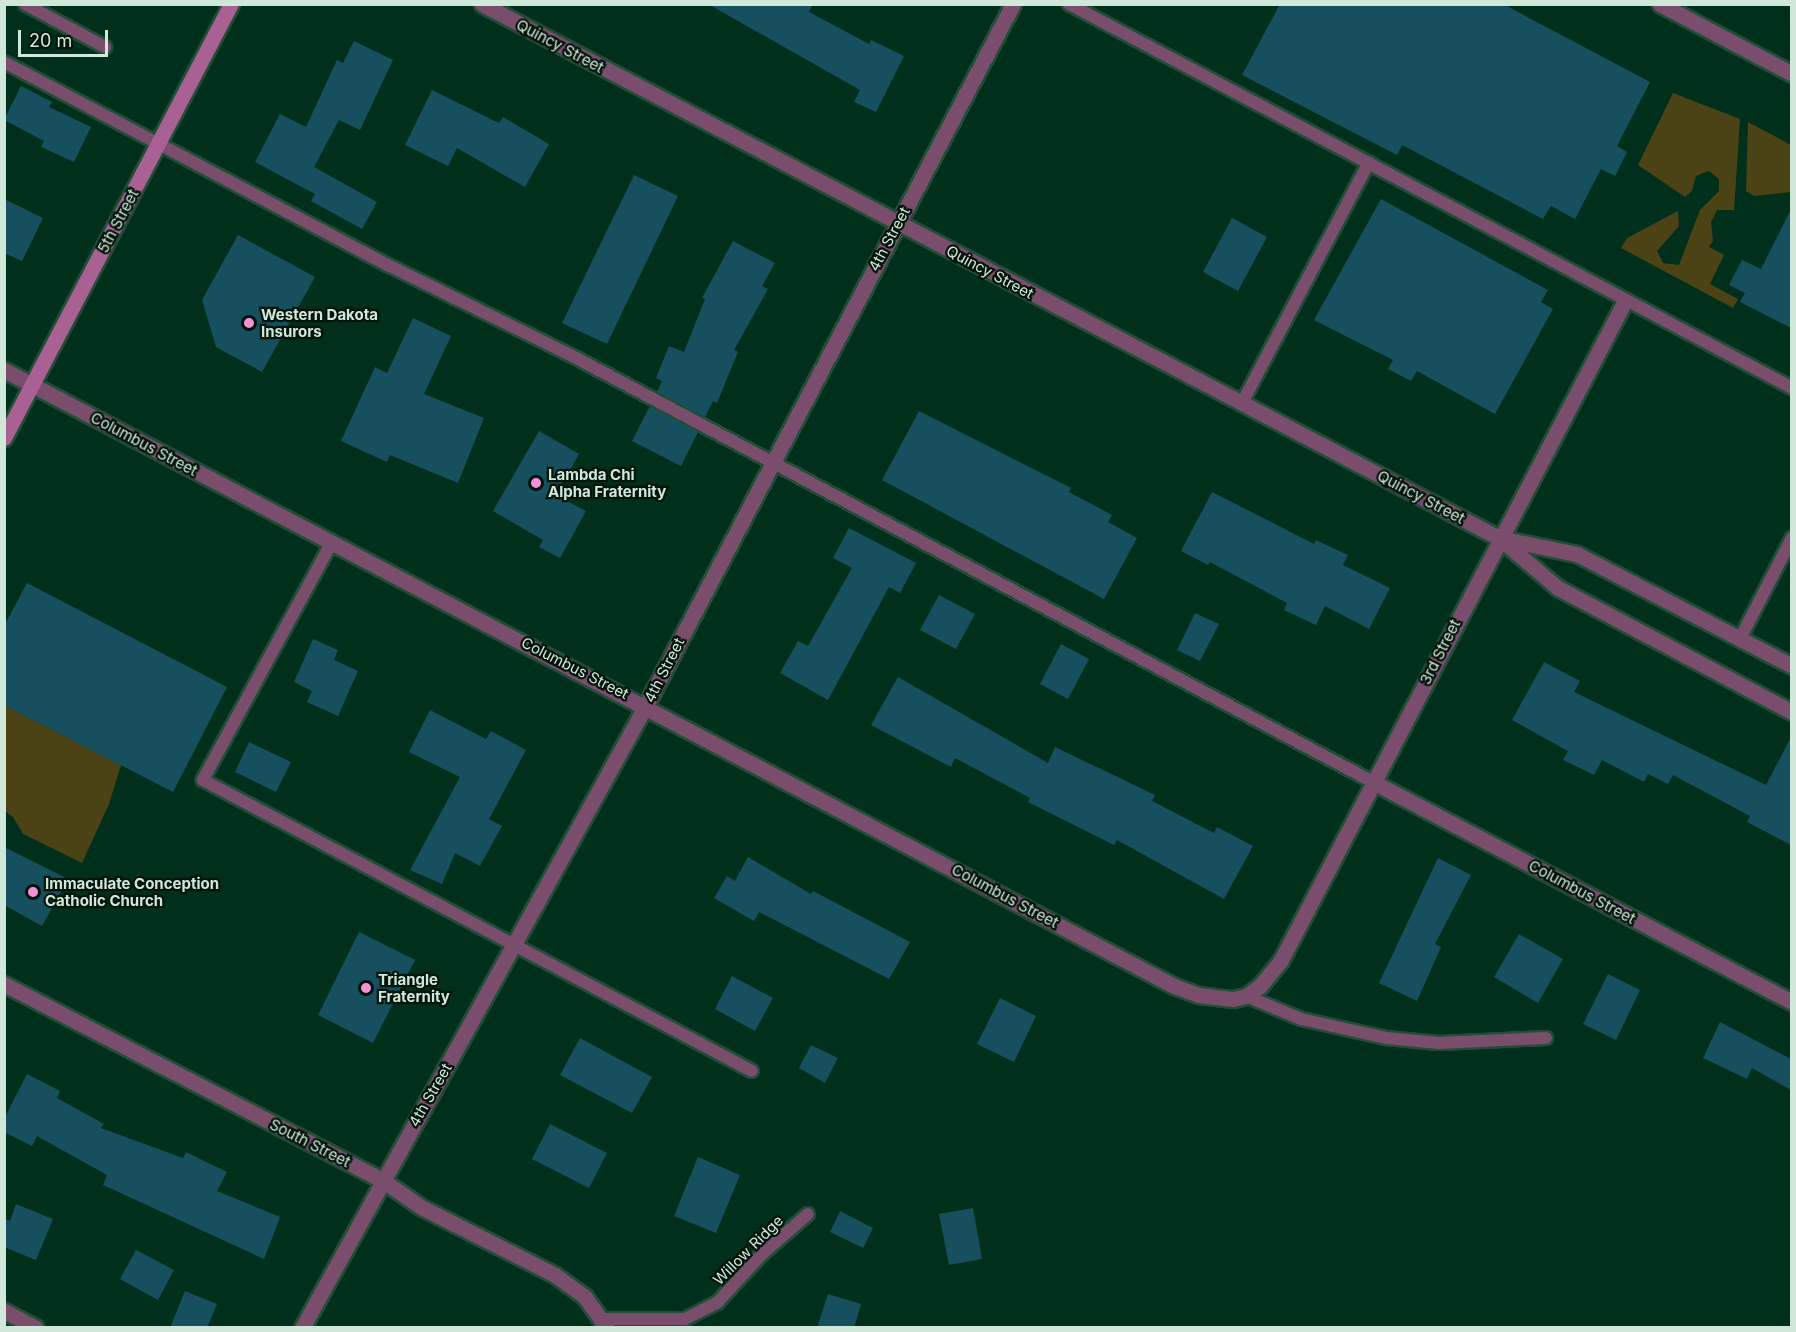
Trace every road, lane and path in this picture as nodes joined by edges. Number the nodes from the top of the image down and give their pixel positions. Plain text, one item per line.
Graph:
1 (25, 4) edge
2 (231, 4) edge
3 (482, 4) edge
4 (1013, 4) edge
5 (1069, 4) edge
6 (1660, 4) edge
7 (105, 46) dead end
8 (4, 62) edge
9 (1791, 74) edge
10 (159, 143) junction
11 (1369, 162) junction
12 (898, 223) junction
13 (1625, 301) junction
14 (4, 370) edge
15 (32, 385) junction
16 (1791, 388) edge
17 (1242, 403) junction
18 (4, 438) edge
19 (771, 464) junction
20 (1499, 538) junction
21 (1791, 538) edge
22 (332, 542) junction
23 (1740, 639) junction
24 (1791, 666) edge
25 (646, 705) junction
26 (1791, 712) edge
27 (1373, 782) junction
28 (514, 947) junction
29 (4, 984) edge
30 (1246, 996) junction
31 (1791, 1002) edge
32 (1546, 1038) dead end
33 (752, 1071) dead end
34 (382, 1180) junction
35 (808, 1214) dead end
36 (4, 1311) edge
37 (603, 1325) edge
38 (36, 1328) edge
39 (302, 1328) edge

1 - 7 lane
2 - 10 main road, 5th Street
3 - 12 street, Quincy Street
4 - 12 street, 4th Street
5 - 11 lane
6 - 9 street
8 - 10 lane
10 - 15 main road, 5th Street
10 - 19 lane
11 - 13 lane
11 - 17 lane
12 - 17 street, Quincy Street
12 - 19 street, 4th Street
13 - 16 lane
13 - 20 street, 3rd Street
14 - 15 street, Columbus Street
15 - 18 main road, 5th Street
15 - 22 street, Columbus Street
17 - 20 street, Quincy Street
19 - 25 street, 4th Street
19 - 27 lane
20 - 23 street, Quincy Street
20 - 26 street, Quincy Street
20 - 27 street, 3rd Street
21 - 23 lane
22 - 25 street, Columbus Street
22 - 28 lane
23 - 24 street, Quincy Street
25 - 28 street, 4th Street
25 - 30 street, Columbus Street
27 - 30 street, 3rd Street
27 - 31 street, Columbus Street
28 - 33 lane
28 - 34 street, 4th Street
29 - 34 street, South Street
30 - 32 lane
34 - 37 street, South Street
34 - 39 street, 4th Street
35 - 37 lane, Willow Ridge
36 - 38 street

